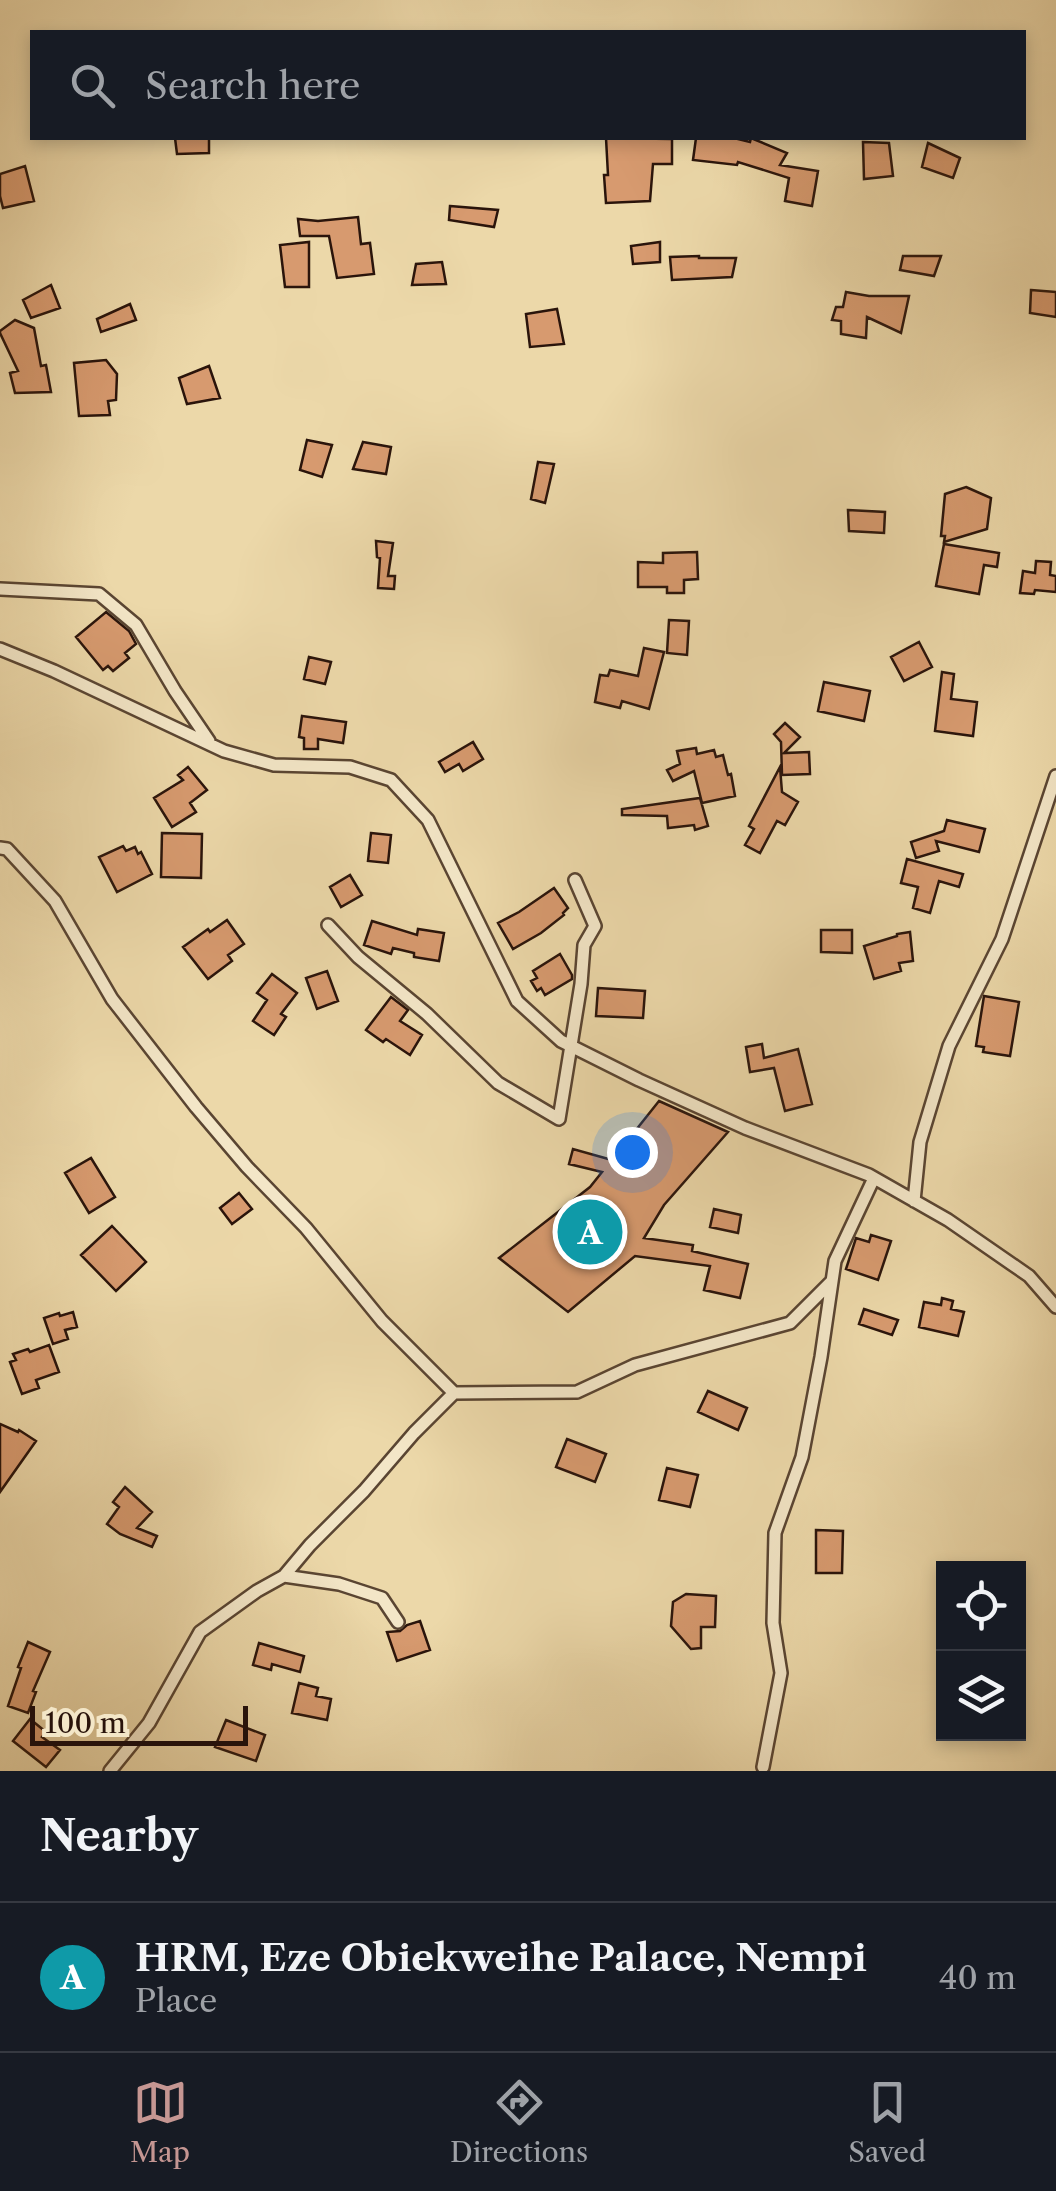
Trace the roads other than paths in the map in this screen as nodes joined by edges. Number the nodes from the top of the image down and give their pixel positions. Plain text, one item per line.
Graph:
1 (0, 589) edge
2 (0, 648) edge
3 (211, 745) junction
4 (1056, 776) edge
5 (0, 848) edge
6 (575, 880) dead end
7 (328, 925) dead end
8 (570, 1046) junction
9 (874, 1178) junction
10 (914, 1201) junction
11 (832, 1281) junction
12 (1056, 1307) edge
13 (454, 1393) junction
14 (284, 1576) junction
15 (398, 1622) dead end
16 (763, 1767) dead end
17 (110, 1771) edge

1 - 3 street
2 - 3 street
3 - 8 street
4 - 10 street
5 - 13 street
6 - 8 street
7 - 8 street
8 - 9 street
9 - 10 street
9 - 11 street
10 - 12 street
11 - 13 street
11 - 16 street
13 - 14 street
14 - 15 street
14 - 17 street

